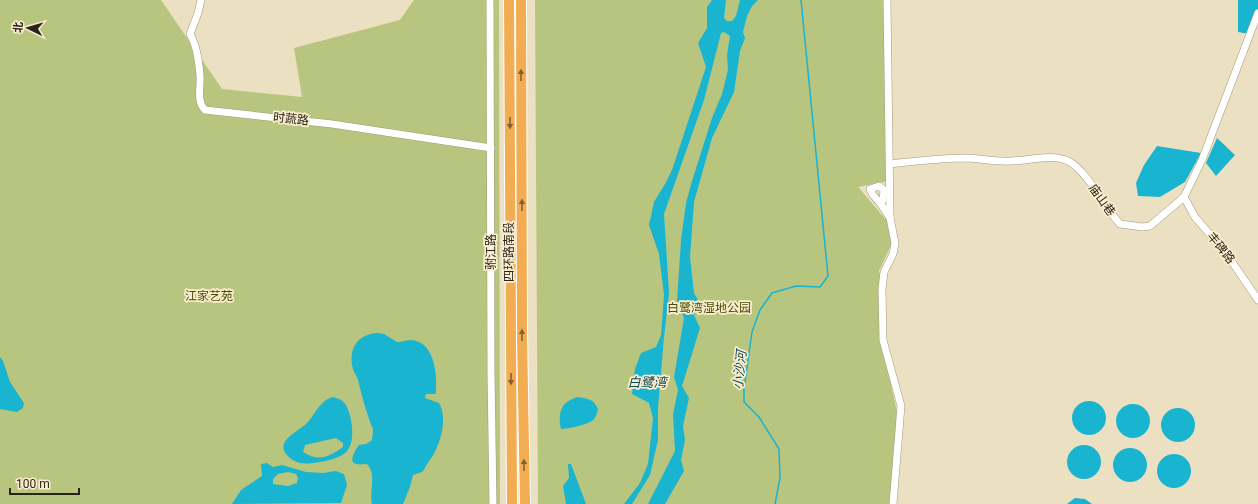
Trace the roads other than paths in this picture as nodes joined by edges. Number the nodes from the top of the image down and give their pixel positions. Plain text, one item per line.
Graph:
1 (201, 0) edge
2 (490, 0) edge
3 (509, 0) edge
4 (521, 0) edge
5 (887, 1) edge
6 (1258, 13) edge
7 (491, 148) junction
8 (890, 164) junction
9 (1184, 197) junction
10 (881, 204) dead end
11 (890, 218) junction
12 (1258, 300) edge
13 (493, 504) edge
14 (512, 504) edge
15 (525, 504) edge
16 (893, 504) edge

1 - 7 street, 时蔬路
2 - 7 street, 驸江路
3 -> 14 highway, 四环路南段
15 -> 4 highway, 四环路南段
5 - 8 street
6 - 9 street, 庙山巷
7 - 13 street, 驸江路
8 - 9 street, 庙山巷
8 - 11 street
9 - 12 street, 丰碑路
10 - 11 street
11 - 16 street

